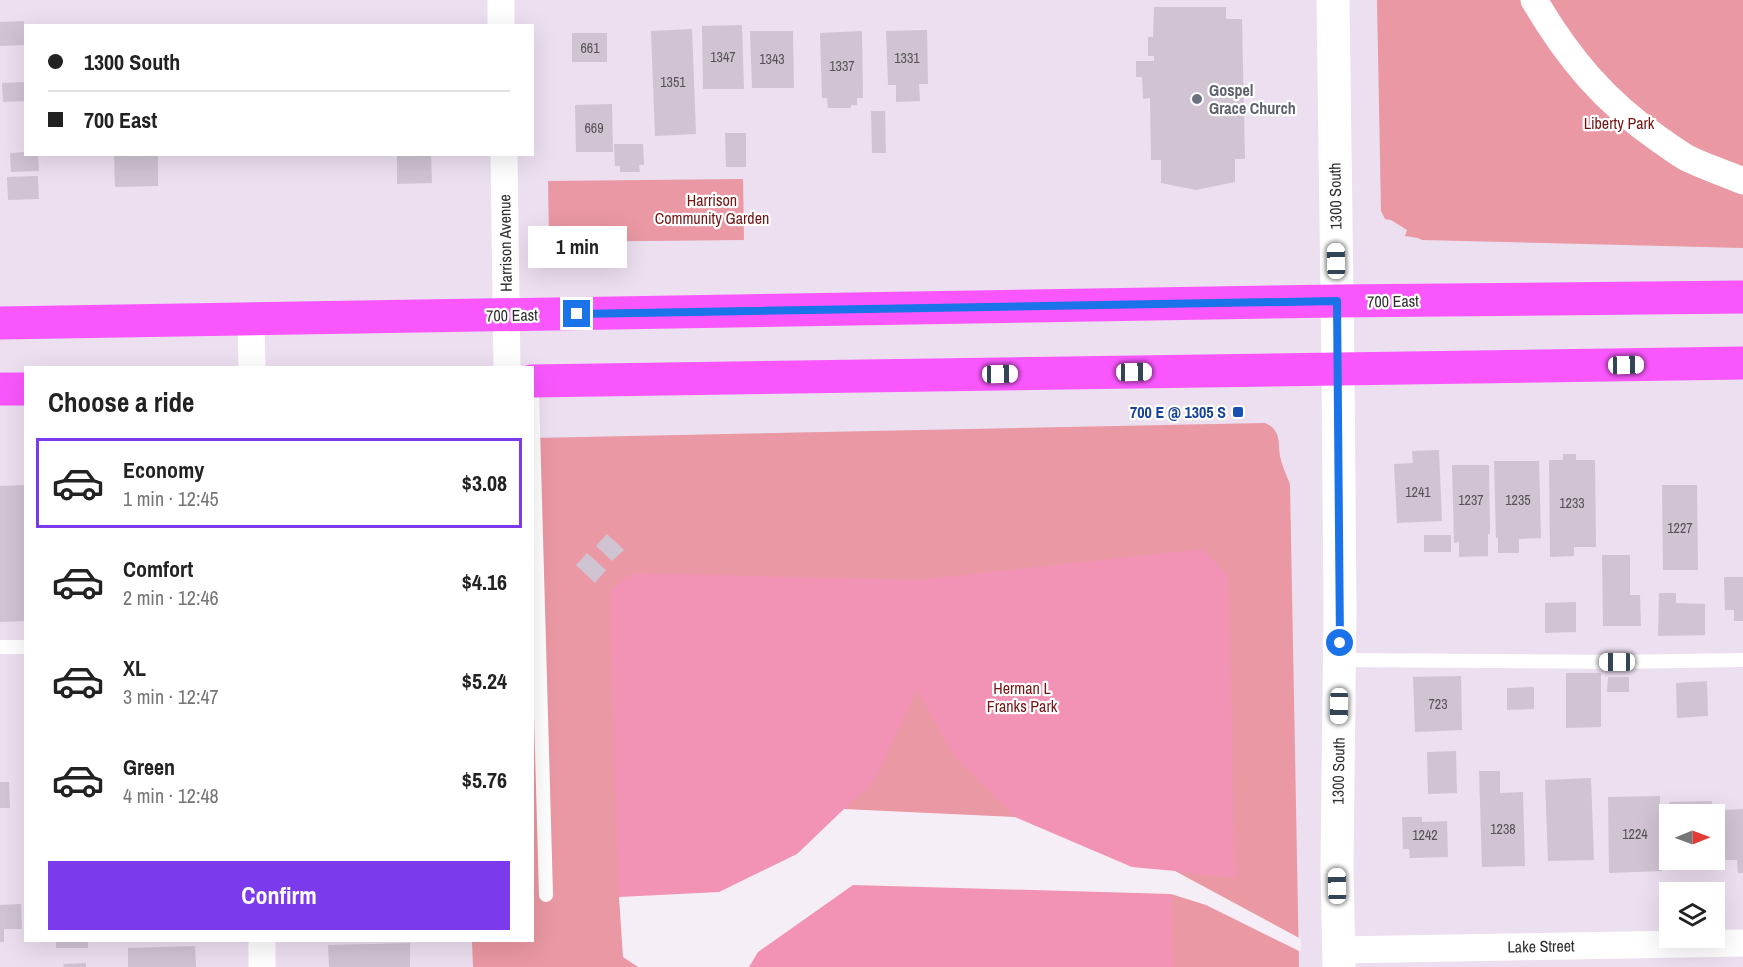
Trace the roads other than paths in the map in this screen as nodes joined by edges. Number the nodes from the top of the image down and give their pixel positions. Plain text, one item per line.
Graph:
1 (501, 0) edge
2 (1333, 0) edge
3 (1534, 0) edge
4 (501, 24) edge
5 (504, 156) edge
6 (1743, 181) edge
7 (1743, 297) edge
8 (1337, 301) junction
9 (507, 315) junction
10 (251, 320) junction
11 (0, 324) edge
12 (1743, 363) edge
13 (252, 366) edge
14 (507, 366) edge
15 (1338, 369) junction
16 (534, 381) edge
17 (0, 389) edge
18 (24, 389) edge
19 (534, 465) edge
20 (0, 647) edge
21 (24, 647) edge
22 (1340, 660) junction
23 (1743, 660) edge
24 (546, 895) dead end
25 (262, 942) edge
26 (1743, 943) edge
27 (1338, 959) edge
28 (262, 967) edge

1 - 4 street
2 - 8 street, 1300 South
3 - 6 street
5 - 9 street, Harrison Avenue
7 - 8 main road, 700 East
8 - 9 main road, 700 East
8 - 15 street, 1300 South
9 - 10 main road, 700 East
9 - 14 street, Harrison Avenue
10 - 11 main road, 700 East
10 - 13 street
12 - 15 main road
15 - 16 main road
15 - 22 street, 1300 South
17 - 18 main road
19 - 24 lane
20 - 21 lane
22 - 23 lane
22 - 27 street, 1300 South
25 - 28 street
26 - 27 street, Lake Street

